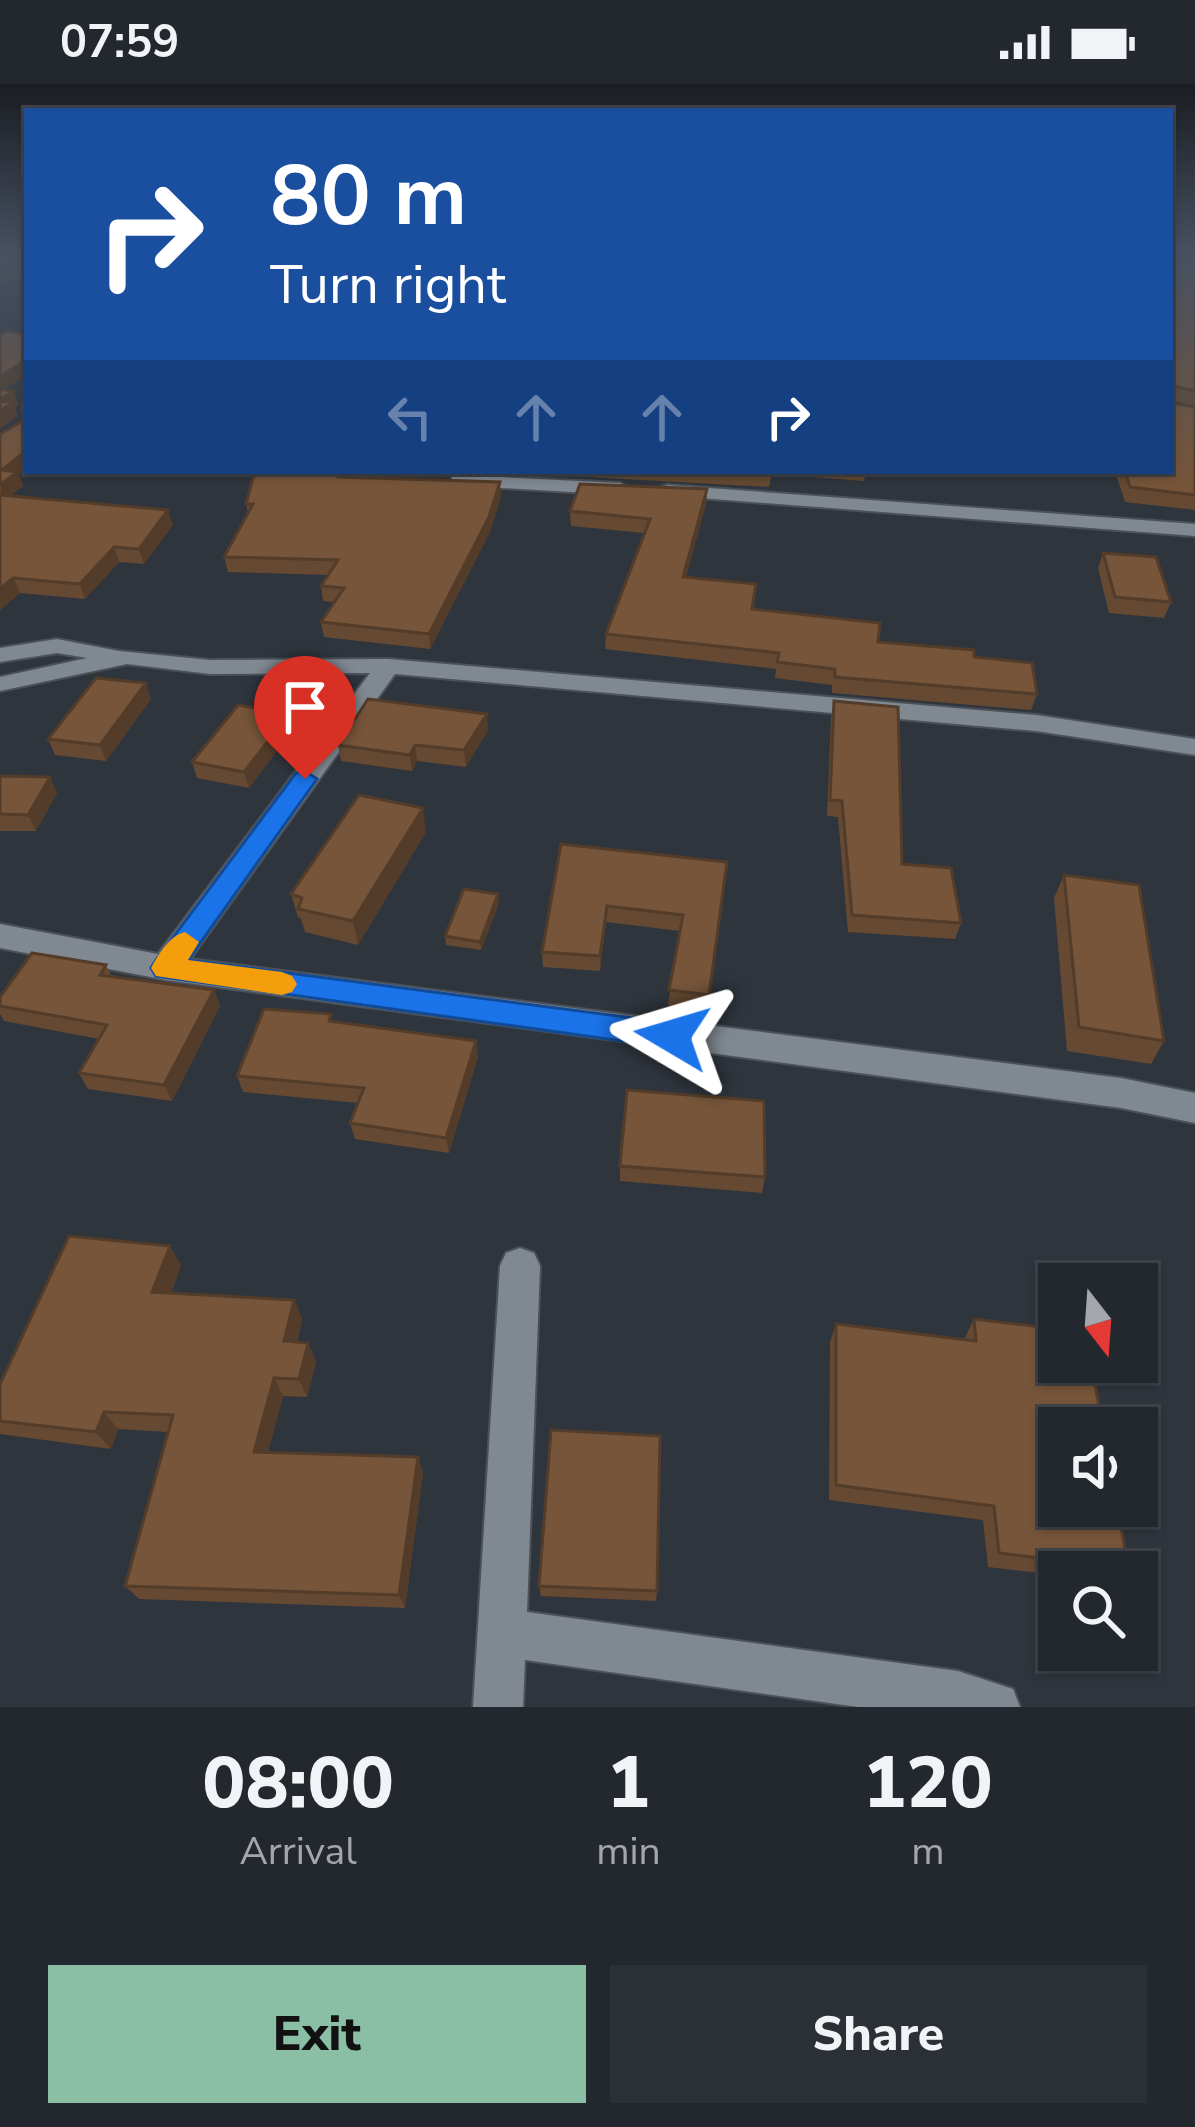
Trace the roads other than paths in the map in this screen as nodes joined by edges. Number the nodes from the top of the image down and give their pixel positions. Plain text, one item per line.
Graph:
1 (439, 481) edge
2 (1195, 530) edge
3 (0, 655) edge
4 (128, 657) junction
5 (388, 666) junction
6 (0, 685) edge
7 (1195, 747) edge
8 (0, 936) edge
9 (166, 968) junction
10 (1195, 1108) edge
11 (520, 1266) dead end
12 (504, 1633) junction
13 (498, 1707) edge
14 (995, 1707) edge

1 - 2 street
3 - 4 street
4 - 5 street
4 - 6 street
5 - 7 street
5 - 9 street
8 - 9 street
9 - 10 street
11 - 12 street
12 - 13 street
12 - 14 street

